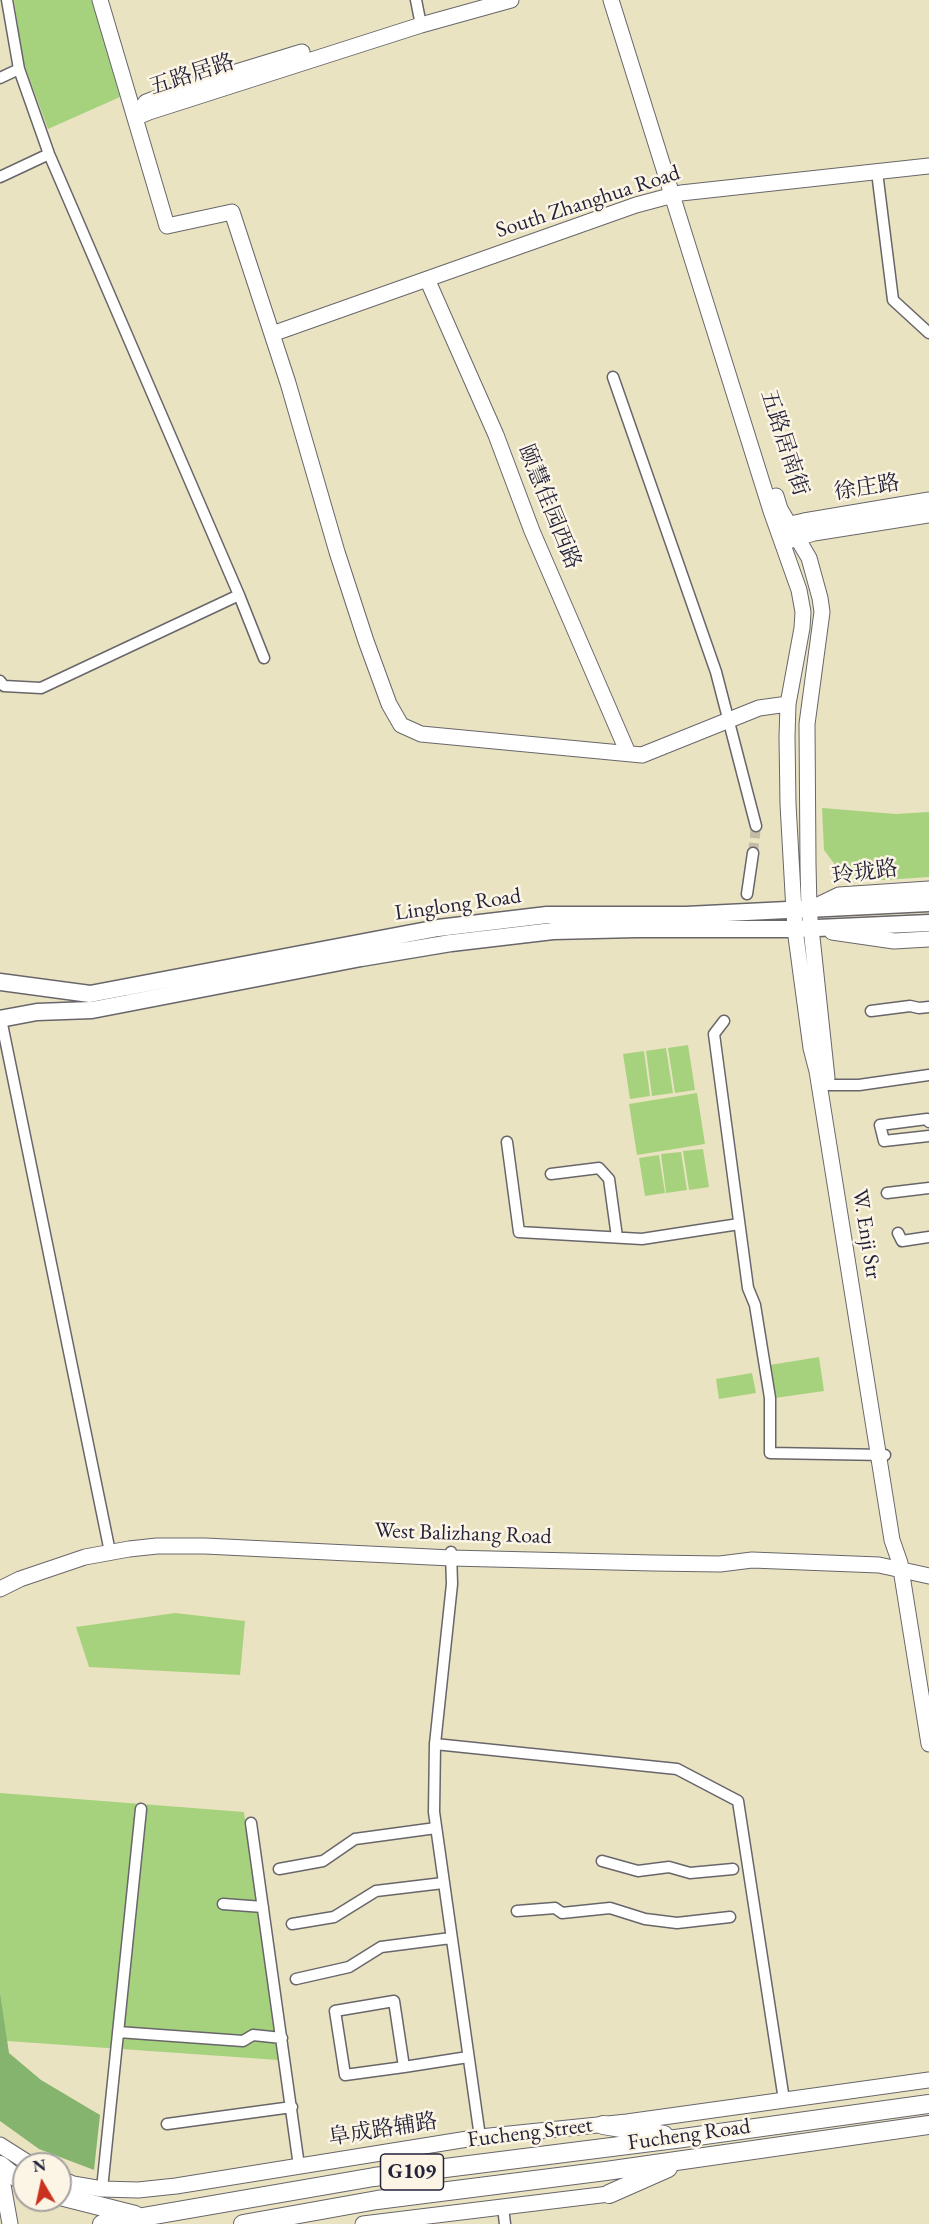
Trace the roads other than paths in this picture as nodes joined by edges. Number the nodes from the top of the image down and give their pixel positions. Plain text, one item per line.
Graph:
1 (7, 0) edge
2 (100, 0) edge
3 (416, 0) edge
4 (479, 0) edge
5 (511, 0) edge
6 (611, 0) edge
7 (621, 0) edge
8 (420, 21) junction
9 (20, 69) junction
10 (0, 78) edge
11 (135, 118) junction
12 (49, 154) junction
13 (929, 166) edge
14 (877, 171) junction
15 (0, 177) edge
16 (681, 193) junction
17 (427, 279) dead end
18 (929, 333) edge
19 (272, 334) junction
20 (613, 377) dead end
21 (929, 500) edge
22 (929, 515) edge
23 (783, 526) junction
24 (790, 540) junction
25 (239, 595) junction
26 (264, 658) dead end
27 (0, 681) edge
28 (788, 704) junction
29 (729, 719) junction
30 (628, 753) junction
31 (756, 826) tunnel mouth
32 (753, 853) tunnel mouth
33 (929, 889) edge
34 (747, 894) dead end
35 (929, 903) edge
36 (802, 910) junction
37 (929, 923) edge
38 (803, 929) junction
39 (929, 939) edge
40 (0, 982) edge
41 (929, 1007) edge
42 (871, 1011) dead end
43 (1, 1019) edge
44 (724, 1021) dead end
45 (929, 1075) edge
46 (828, 1085) junction
47 (929, 1122) edge
48 (929, 1136) edge
49 (507, 1143) dead end
50 (551, 1174) dead end
51 (929, 1188) edge
52 (887, 1193) dead end
53 (740, 1224) junction
54 (898, 1233) dead end
55 (929, 1237) edge
56 (617, 1238) junction
57 (882, 1455) junction
58 (109, 1549) junction
59 (451, 1555) junction
60 (929, 1566) edge
61 (901, 1567) junction
62 (929, 1576) edge
63 (0, 1581) edge
64 (0, 1589) edge
65 (435, 1744) junction
66 (929, 1744) edge
67 (141, 1809) dead end
68 (251, 1823) dead end
69 (436, 1828) junction
70 (602, 1861) dead end
71 (279, 1869) dead end
72 (733, 1869) dead end
73 (443, 1883) junction
74 (223, 1904) dead end
75 (263, 1907) junction
76 (517, 1911) dead end
77 (730, 1917) dead end
78 (292, 1924) dead end
79 (451, 1938) junction
80 (296, 1979) dead end
81 (118, 2032) junction
82 (282, 2038) junction
83 (468, 2057) junction
84 (404, 2067) junction
85 (929, 2080) edge
86 (784, 2100) junction
87 (929, 2104) edge
88 (292, 2107) junction
89 (167, 2124) dead end
90 (603, 2125) junction
91 (929, 2125) edge
92 (480, 2136) junction
93 (683, 2138) junction
94 (688, 2159) junction
95 (299, 2166) junction
96 (0, 2167) edge
97 (72, 2184) edge
98 (102, 2189) junction
99 (609, 2194) joint
100 (72, 2199) edge
101 (503, 2207) junction
102 (142, 2217) junction
103 (10, 2224) edge
104 (102, 2224) edge
105 (243, 2224) edge
106 (363, 2224) edge
107 (505, 2224) edge

1 - 9 street
2 - 11 street
3 - 8 street
4 - 8 street, 五路居路
5 - 8 street, 五路居路
6 - 23 street, 五路居南街
7 - 16 street, 五路居南街
8 - 11 street, 五路居路
9 - 10 street
9 - 12 street
11 - 19 street
12 - 15 street
12 - 25 street
13 - 14 street, South Zhanghua Road
14 - 16 street, South Zhanghua Road
14 - 18 street
16 - 19 street, South Zhanghua Road
16 - 23 street, 五路居南街
17 - 30 street, 颐慧佳园西路
19 - 30 street
20 - 29 street
21 - 23 street, 徐庄路
22 - 24 street, 徐庄路
23 - 24 street, 五路居南街
24 - 28 street, 五路居南街
24 - 36 street, 五路居南街
25 - 26 street
25 - 27 street
28 - 29 street
28 - 36 street, 五路居南街
29 - 30 street
29 - 31 street
32 - 34 street
33 - 36 street, 玲珑路
35 - 36 main road, Linglong Road
36 - 38 street, W. Enji Str
36 - 40 main road, Linglong Road
37 - 38 main road, Linglong Road
38 - 39 street
38 - 43 main road, Linglong Road
38 - 46 street, W. Enji Str
38 - 57 street, W. Enji Str
41 - 42 street
43 - 58 street
44 - 53 street
45 - 46 street
46 - 57 street, W. Enji Str
47 - 48 street
49 - 56 street
50 - 56 street
51 - 52 street
53 - 56 street
53 - 57 street
54 - 55 street
57 - 61 street, W. Enji Str
58 - 59 street, West Balizhang Road
58 - 63 street, West Balizhang Road
58 - 64 street, West Balizhang Road
59 - 61 street, West Balizhang Road
59 - 65 street
60 - 61 street, West Balizhang Road
61 - 62 street, West Balizhang Road
61 - 66 street, W. Enji Str
65 - 69 street
65 - 86 street
67 - 81 street
68 - 75 street
69 - 71 street
69 - 73 street
70 - 72 street
73 - 78 street
73 - 79 street
74 - 75 street
75 - 82 street
76 - 77 street
79 - 80 street
79 - 83 street
81 - 82 street
81 - 98 street
82 - 88 street
83 - 84 street
83 - 92 street
84 - 84 street
85 - 86 street, 阜成路辅路
86 - 90 street, 阜成路辅路
87 - 93 highway, Fucheng Street / G109
88 - 89 street
88 - 95 street
90 - 92 street, 阜成路辅路
90 - 93 highway
91 - 94 highway, Fucheng Road / G109
92 - 95 street, 阜成路辅路
93 - 102 highway, Fucheng Street / G109
94 - 99 highway
94 - 105 highway, Fucheng Road / G109
95 - 98 street, 阜成路辅路
96 - 103 street
97 - 98 street, 阜成路辅路
99 - 101 street
100 - 102 highway
101 - 106 street
101 - 107 street
102 - 104 highway, Fucheng Street / G109

